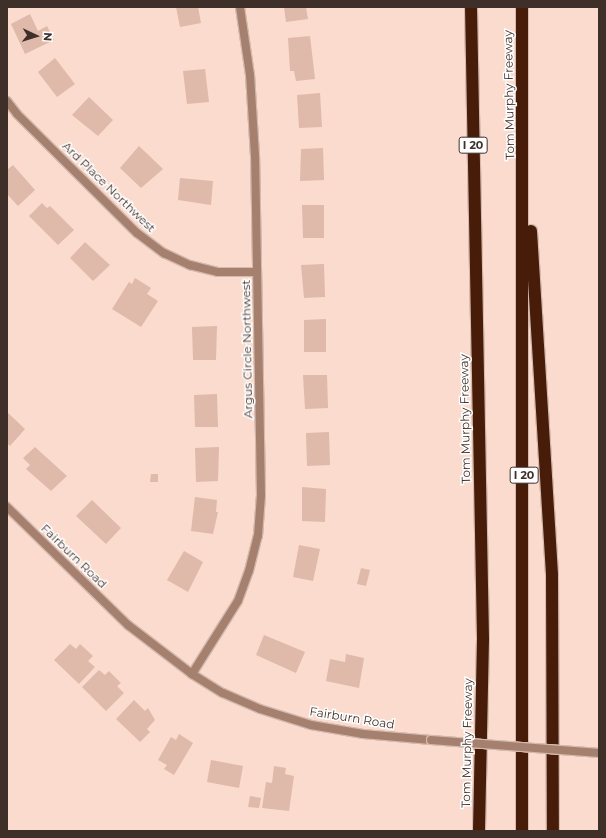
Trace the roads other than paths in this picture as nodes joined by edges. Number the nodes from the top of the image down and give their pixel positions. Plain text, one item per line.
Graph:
1 (240, 7) edge
2 (471, 7) edge
3 (522, 7) edge
4 (7, 101) edge
5 (524, 118) junction
6 (257, 272) junction
7 (7, 507) edge
8 (192, 674) junction
9 (599, 753) edge
10 (479, 831) edge
11 (522, 831) edge
12 (553, 831) edge

1 - 6 street, Argus Circle Northwest
2 - 10 highway, Tom Murphy Freeway / I 20
3 - 5 highway, Tom Murphy Freeway / I 20
4 - 6 street, Ard Place Northwest
5 - 11 highway, Tom Murphy Freeway / I 20
5 - 12 highway
6 - 8 street, Argus Circle Northwest
7 - 8 street, Fairburn Road
8 - 9 street, Fairburn Road, bridge

